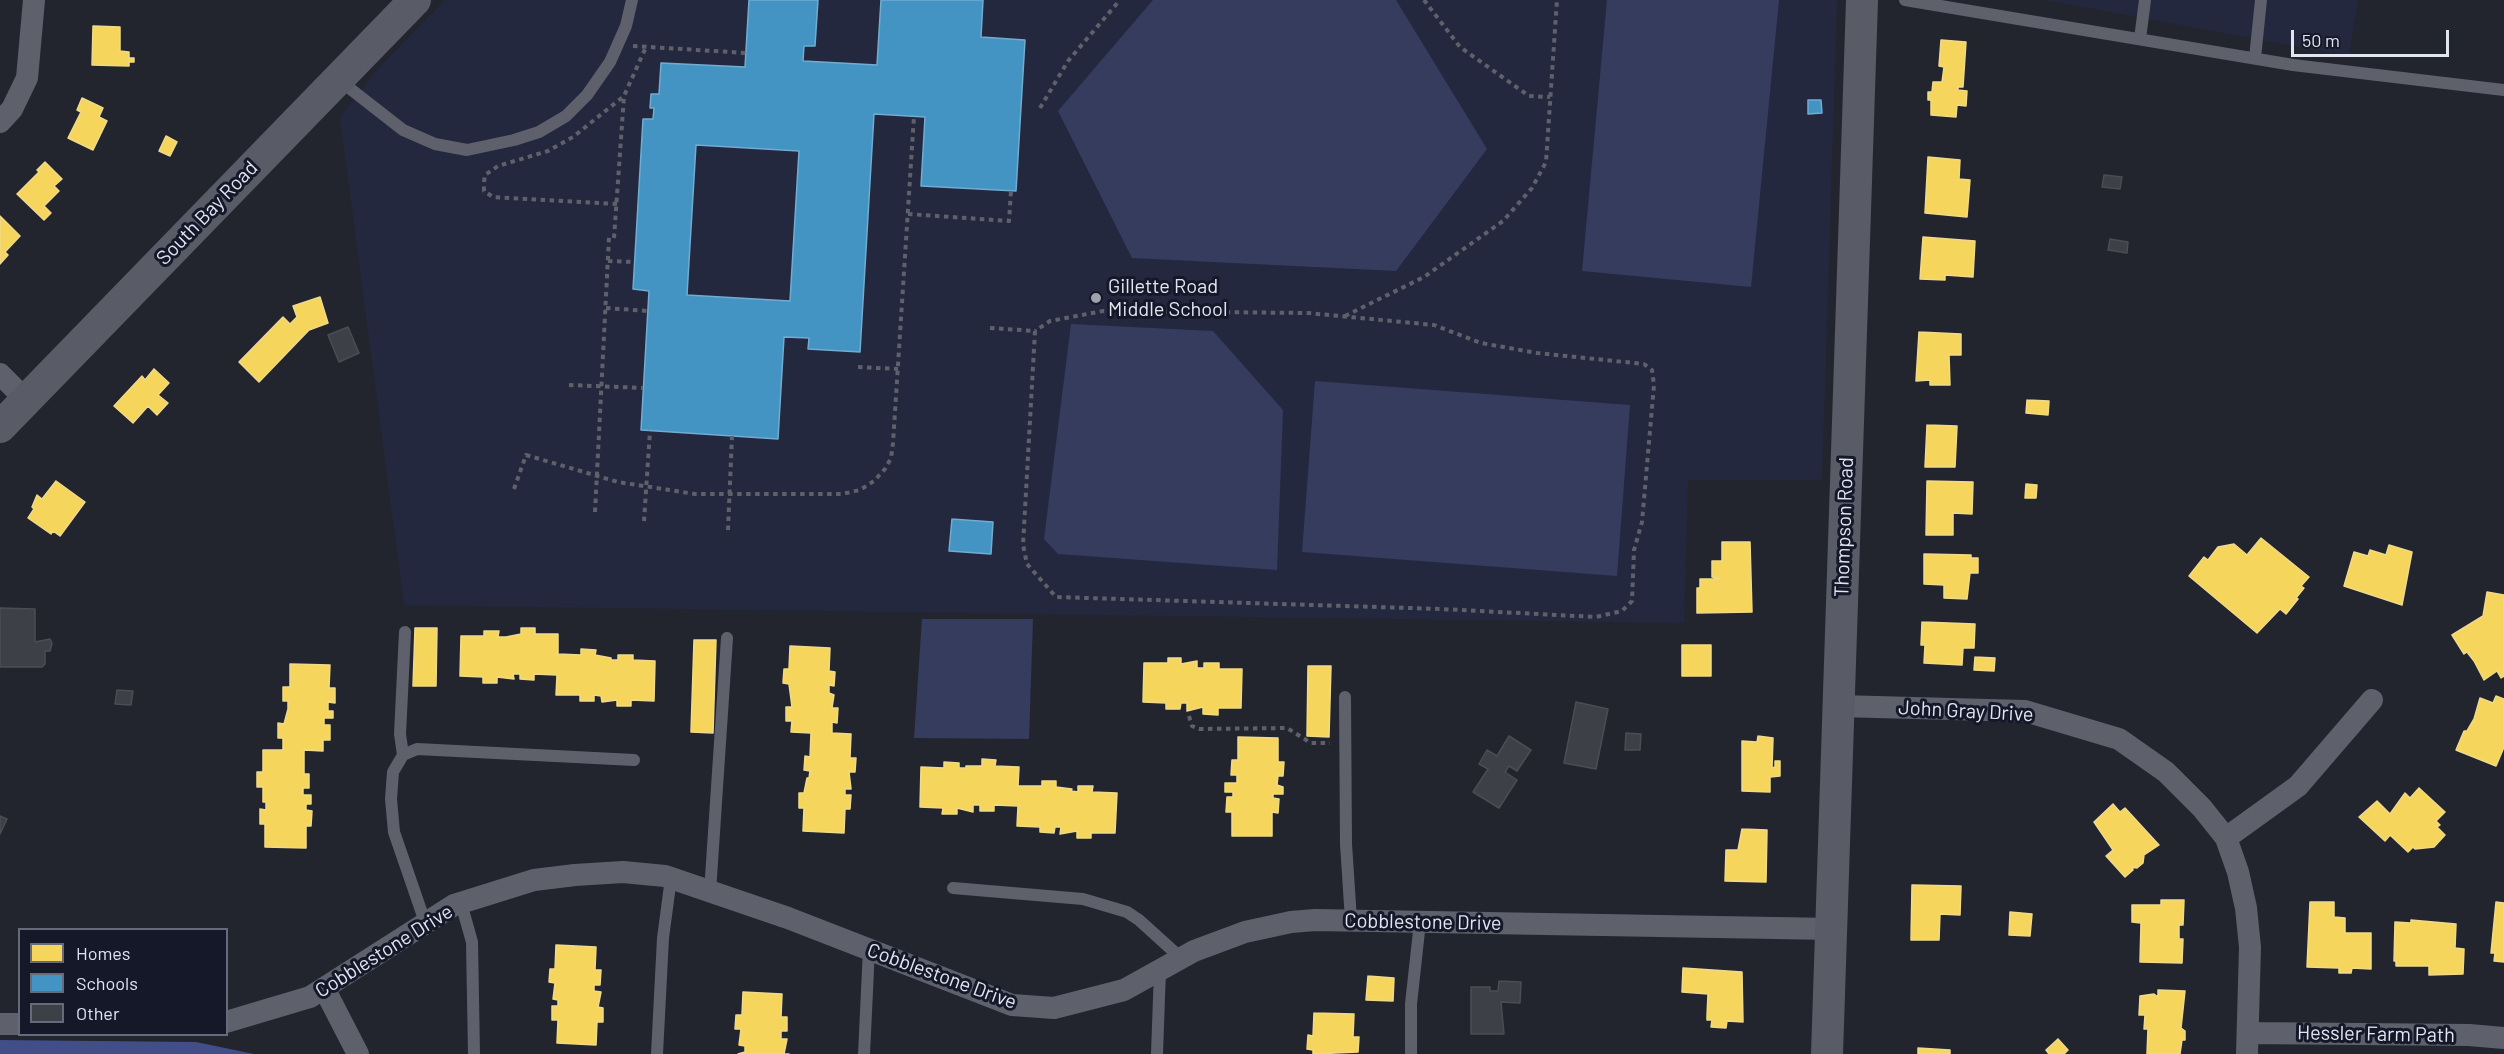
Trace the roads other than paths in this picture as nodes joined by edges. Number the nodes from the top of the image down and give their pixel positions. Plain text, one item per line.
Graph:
1 (34, 0) edge
2 (416, 0) edge
3 (632, 0) edge
4 (1862, 0) edge
5 (1905, 0) edge
6 (2145, 0) edge
7 (2262, 0) edge
8 (1968, 5) edge
9 (2140, 39) junction
10 (2255, 58) junction
11 (338, 80) junction
12 (2504, 90) edge
13 (0, 122) edge
14 (0, 374) edge
15 (26, 400) junction
16 (0, 427) edge
17 (405, 632) dead end
18 (727, 638) dead end
19 (1345, 697) dead end
20 (2372, 700) dead end
21 (1839, 706) junction
22 (403, 755) junction
23 (634, 760) dead end
24 (2226, 838) junction
25 (671, 878) junction
26 (953, 888) dead end
27 (710, 892) junction
28 (461, 903) junction
29 (1351, 920) junction
30 (425, 922) junction
31 (1420, 922) junction
32 (1832, 929) junction
33 (868, 950) junction
34 (1181, 958) junction
35 (1160, 970) junction
36 (324, 988) junction
37 (228, 1021) edge
38 (0, 1024) edge
39 (18, 1024) edge
40 (2504, 1038) edge
41 (2247, 1043) edge
42 (358, 1054) edge
43 (474, 1054) edge
44 (657, 1054) edge
45 (864, 1054) edge
46 (1157, 1054) edge
47 (1411, 1054) edge
48 (1827, 1054) edge

1 - 13 street
2 - 11 street, South Bay Road
3 - 11 lane
4 - 21 street, Thompson Road
5 - 8 lane
6 - 9 lane
7 - 10 lane
8 - 9 lane
9 - 10 lane
10 - 12 lane
11 - 15 street, South Bay Road
14 - 15 street
15 - 16 street, South Bay Road
17 - 22 lane
18 - 27 lane
19 - 29 lane
20 - 24 street
21 - 24 street, John Gray Drive
21 - 32 street, Thompson Road
22 - 23 lane
22 - 30 lane
24 - 41 street, John Gray Drive
25 - 27 street, Cobblestone Drive
25 - 28 street, Cobblestone Drive
25 - 44 lane
26 - 34 lane
27 - 33 street, Cobblestone Drive
28 - 30 street, Cobblestone Drive
28 - 43 lane
29 - 31 street, Cobblestone Drive
29 - 34 street, Cobblestone Drive
30 - 36 street, Cobblestone Drive
31 - 32 street, Cobblestone Drive
31 - 47 lane
32 - 48 street, Thompson Road
33 - 35 street, Cobblestone Drive
33 - 45 lane
34 - 35 street, Cobblestone Drive
35 - 46 lane
36 - 37 street, Cobblestone Drive
36 - 42 street
38 - 39 street
40 - 41 street, Hessler Farm Path

